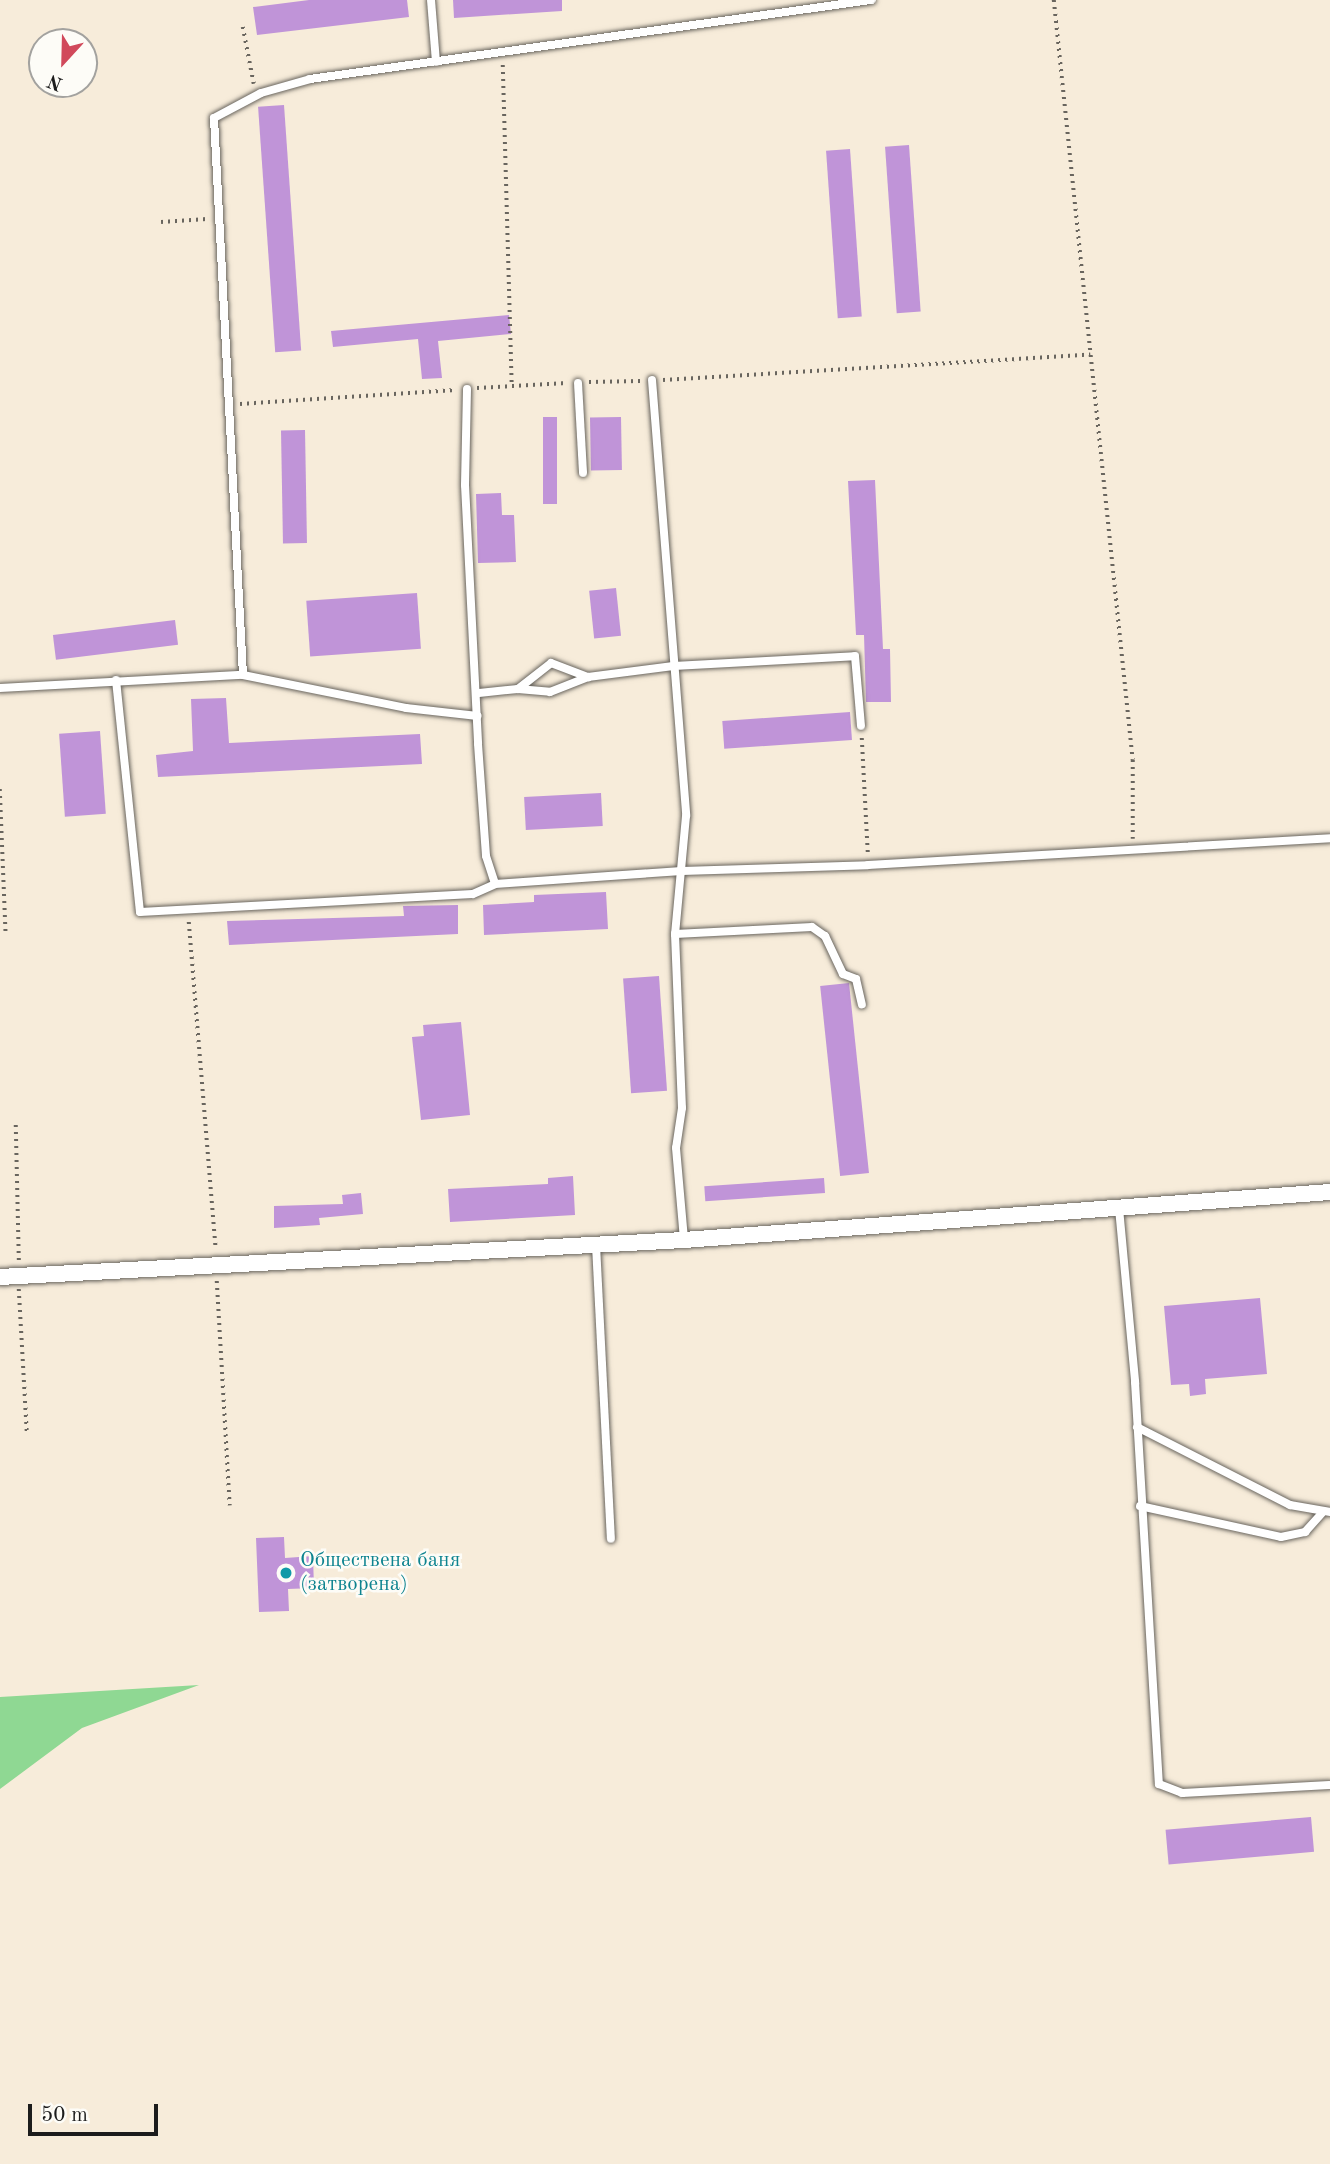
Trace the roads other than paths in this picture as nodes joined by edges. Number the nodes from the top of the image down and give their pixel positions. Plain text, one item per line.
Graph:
1 (431, 0) edge
2 (871, 0) edge
3 (436, 62) junction
4 (652, 380) dead end
5 (578, 383) dead end
6 (467, 389) dead end
7 (583, 473) dead end
8 (673, 666) junction
9 (243, 675) junction
10 (588, 677) junction
11 (116, 680) junction
12 (0, 688) edge
13 (518, 689) junction
14 (479, 693) junction
15 (478, 716) junction
16 (861, 726) road end
17 (1330, 838) edge
18 (682, 871) junction
19 (495, 884) junction
20 (676, 934) junction
21 (862, 1004) dead end
22 (1330, 1192) edge
23 (1119, 1208) junction
24 (684, 1240) junction
25 (596, 1245) junction
26 (0, 1277) edge
27 (1137, 1427) junction
28 (1140, 1506) junction
29 (1326, 1512) edge
30 (611, 1539) dead end
31 (1330, 1785) edge

1 - 3 lane
2 - 3 lane
3 - 9 lane
4 - 8 lane
5 - 7 lane
6 - 14 lane
8 - 10 lane
8 - 16 lane
8 - 18 lane
9 - 11 lane
9 - 15 lane
10 - 13 lane
10 - 13 lane
11 - 12 lane
11 - 19 lane
13 - 14 lane
14 - 15 lane
15 - 19 lane
17 - 18 lane
18 - 19 lane
18 - 20 lane
20 - 21 lane
20 - 24 lane
22 - 23 street
23 - 24 street
23 - 27 lane
24 - 25 street
25 - 26 street
25 - 30 lane
27 - 28 lane
27 - 29 lane
28 - 29 lane
28 - 31 lane

